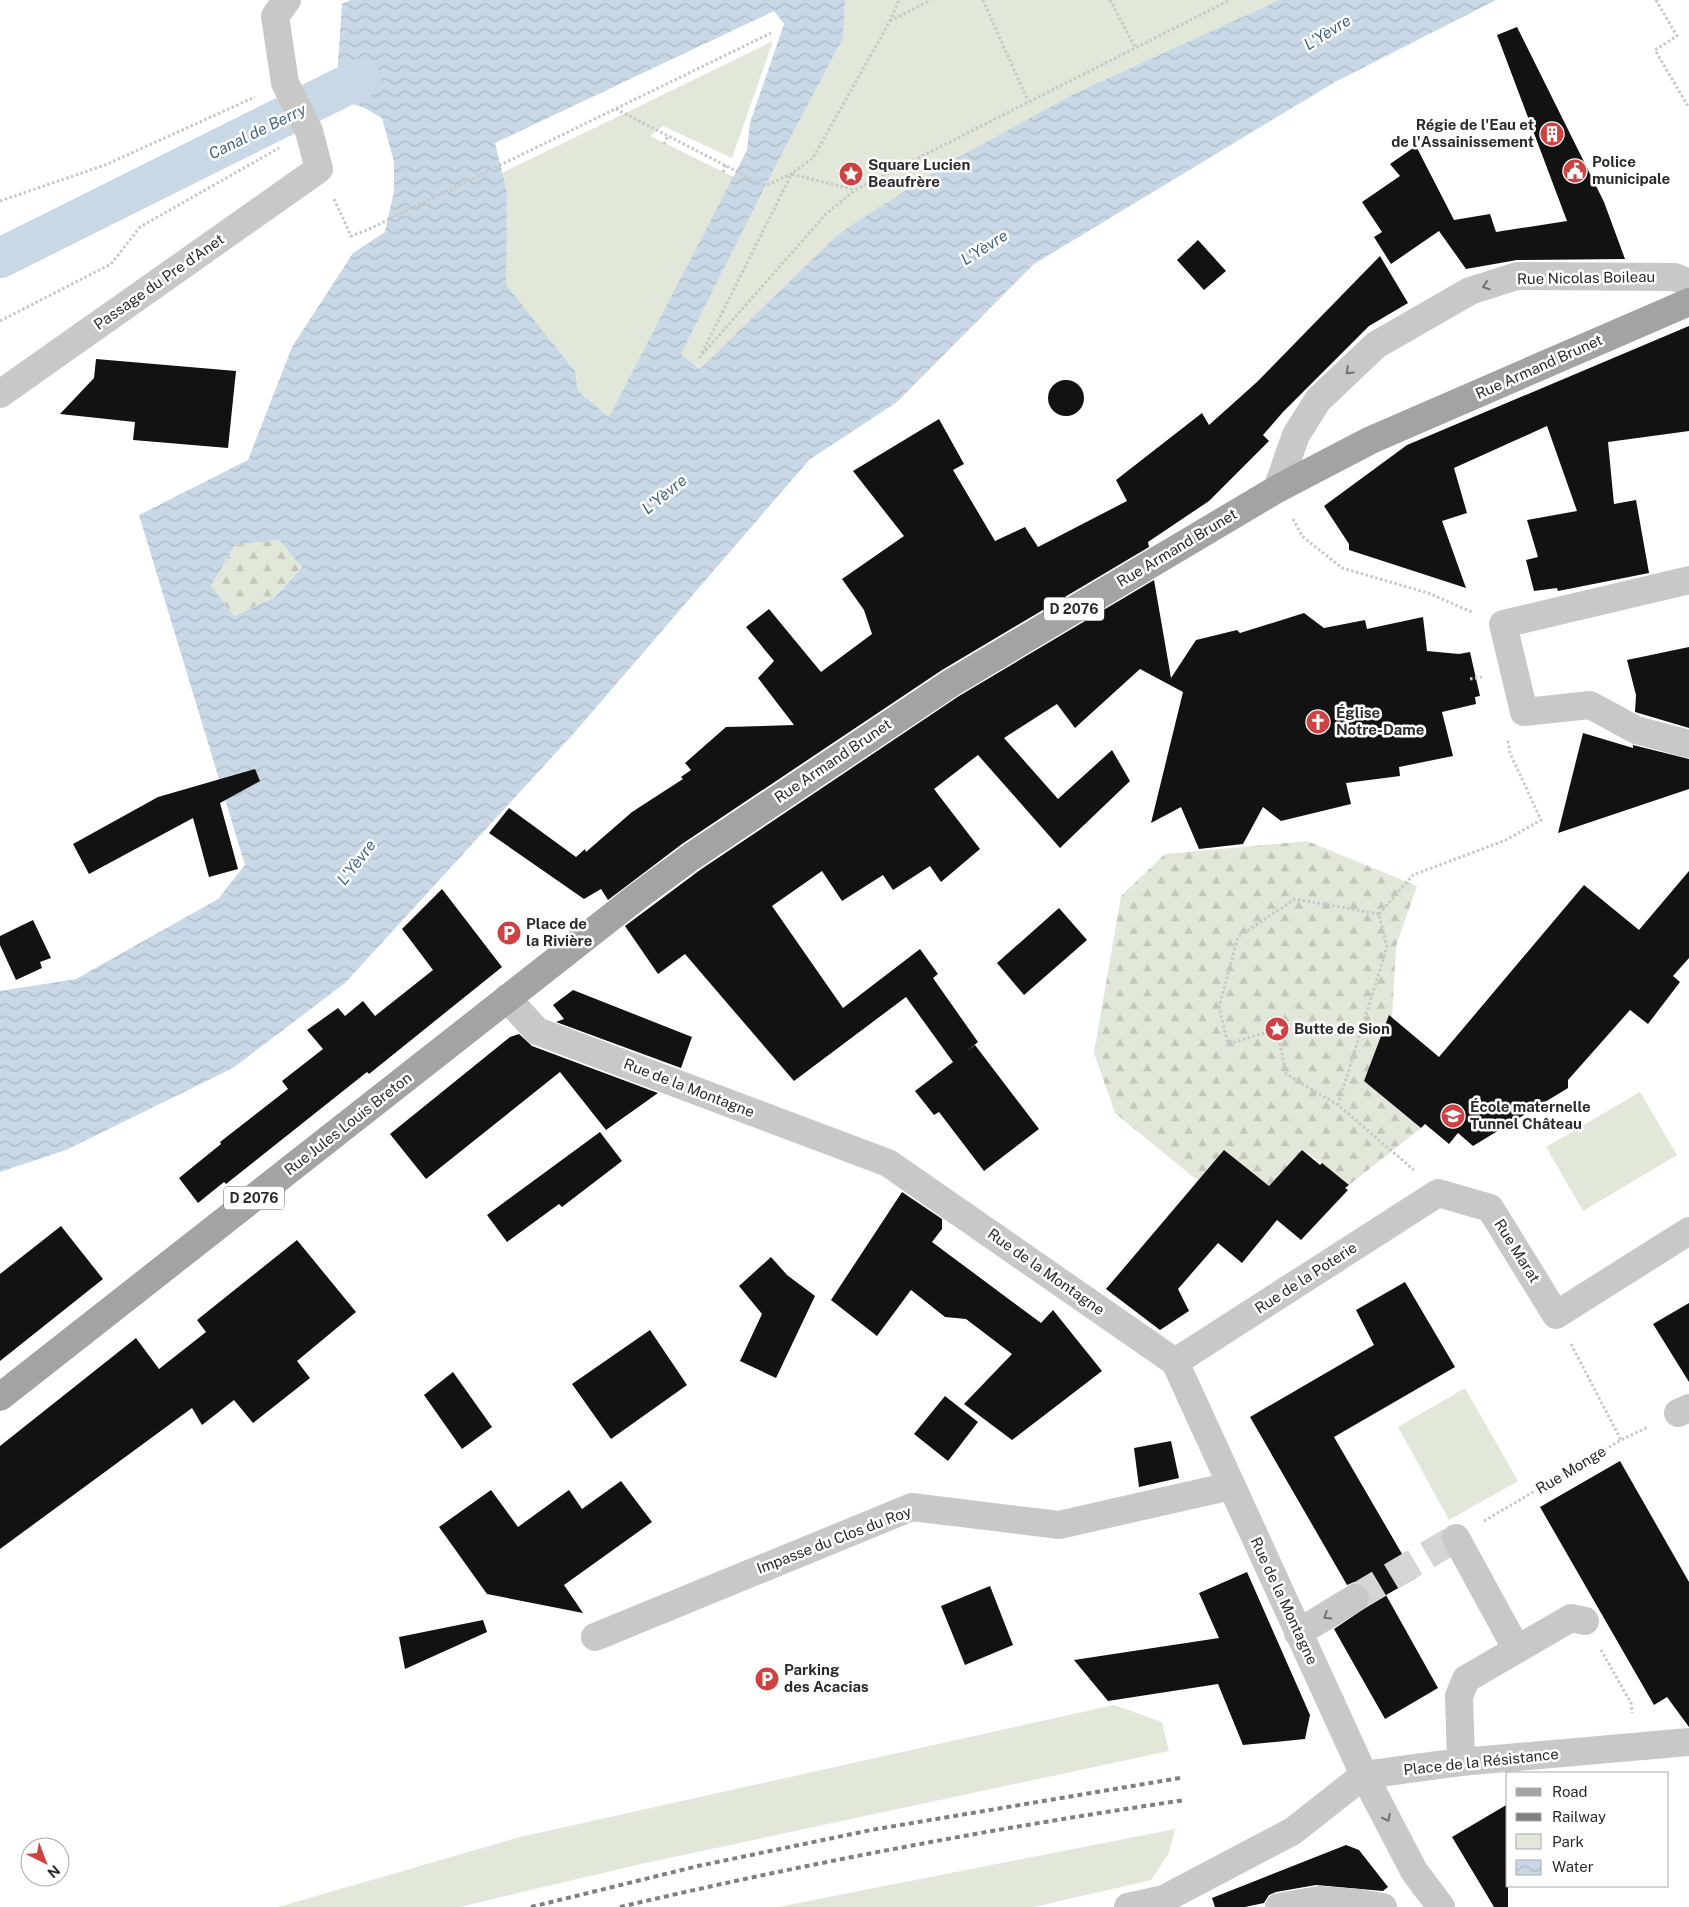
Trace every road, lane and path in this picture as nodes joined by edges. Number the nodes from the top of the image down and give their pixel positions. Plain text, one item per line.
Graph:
1 (287, 0) edge
2 (899, 0) edge
3 (931, 0) edge
4 (983, 0) edge
5 (1110, 0) edge
6 (1230, 0) edge
7 (1656, 0) edge
8 (890, 21) junction
9 (772, 33) dead end
10 (1135, 47) junction
11 (285, 83) junction
12 (1028, 101) junction
13 (1688, 103) edge
14 (1689, 108) edge
15 (615, 109) junction
16 (309, 131) junction
17 (668, 136) junction
18 (664, 144) dead end
19 (726, 164) junction
20 (319, 169) junction
21 (723, 172) dead end
22 (791, 174) junction
23 (855, 190) junction
24 (0, 201) edge
25 (1689, 283) edge
26 (1689, 302) edge
27 (0, 321) edge
28 (0, 394) edge
29 (1278, 489) junction
30 (1689, 580) edge
31 (1476, 613) dead end
32 (1689, 744) edge
33 (1509, 746) dead end
34 (1379, 914) junction
35 (507, 998) junction
36 (1338, 1105) junction
37 (1397, 1154) dead end
38 (1438, 1193) joint
39 (1689, 1231) edge
40 (1556, 1315) junction
41 (1175, 1362) junction
42 (0, 1397) edge
43 (1683, 1411) edge
44 (1621, 1440) junction
45 (1232, 1486) junction
46 (1456, 1538) joint
47 (1355, 1598) tunnel mouth
48 (1584, 1621) joint
49 (1298, 1633) junction
50 (595, 1637) dead end
51 (1516, 1648) junction
52 (1689, 1742) edge
53 (1636, 1747) junction
54 (1461, 1762) junction
55 (1364, 1775) junction
56 (1128, 1907) edge
57 (1280, 1907) edge
58 (1383, 1907) edge
59 (1441, 1907) edge

1 - 11 street
2 - 8 path
3 - 8 path
4 - 12 path
5 - 10 path
6 - 10 path
7 - 13 path
8 - 22 path
9 - 15 path
10 - 12 path
11 - 16 street
11 - 24 path
12 - 23 path
13 - 14 path
15 - 17 path
15 - 20 path
16 - 20 street
16 - 27 path
17 - 18 path
17 - 19 path
19 - 21 path
19 - 22 path
20 - 28 street, Passage du Pre d’Anet
22 - 23 path
22 - 23 path
25 -> 29 street, Rue Nicolas Boileau
26 - 29 main road, Rue Armand Brunet / D 2076
29 - 31 path
29 - 35 main road, Rue Armand Brunet / D 2076
30 - 32 street
33 - 34 path
34 - 36 path
34 - 36 path
35 - 41 street, Rue de la Montagne
35 - 42 main road, Rue Jules Louis Breton / D 2076
36 - 37 path
38 - 40 street, Rue Marat
38 - 41 street, Rue de la Poterie
39 - 40 street
40 - 44 path
41 - 45 street, Rue de la Montagne
43 - 44 path, Rue Monge
44 - 46 path, Rue Monge
45 - 49 street, Rue de la Montagne
45 - 50 street, Impasse du Clos du Roy
46 - 51 street
47 -> 49 street
48 - 51 street
48 - 53 path
49 - 55 street, Rue de la Montagne
51 - 54 street
52 - 53 street, Place de la Résistance
53 - 54 street, Place de la Résistance
54 - 55 street, Place de la Résistance
55 - 56 street
55 -> 59 street, Rue de la Montagne
57 - 58 street

